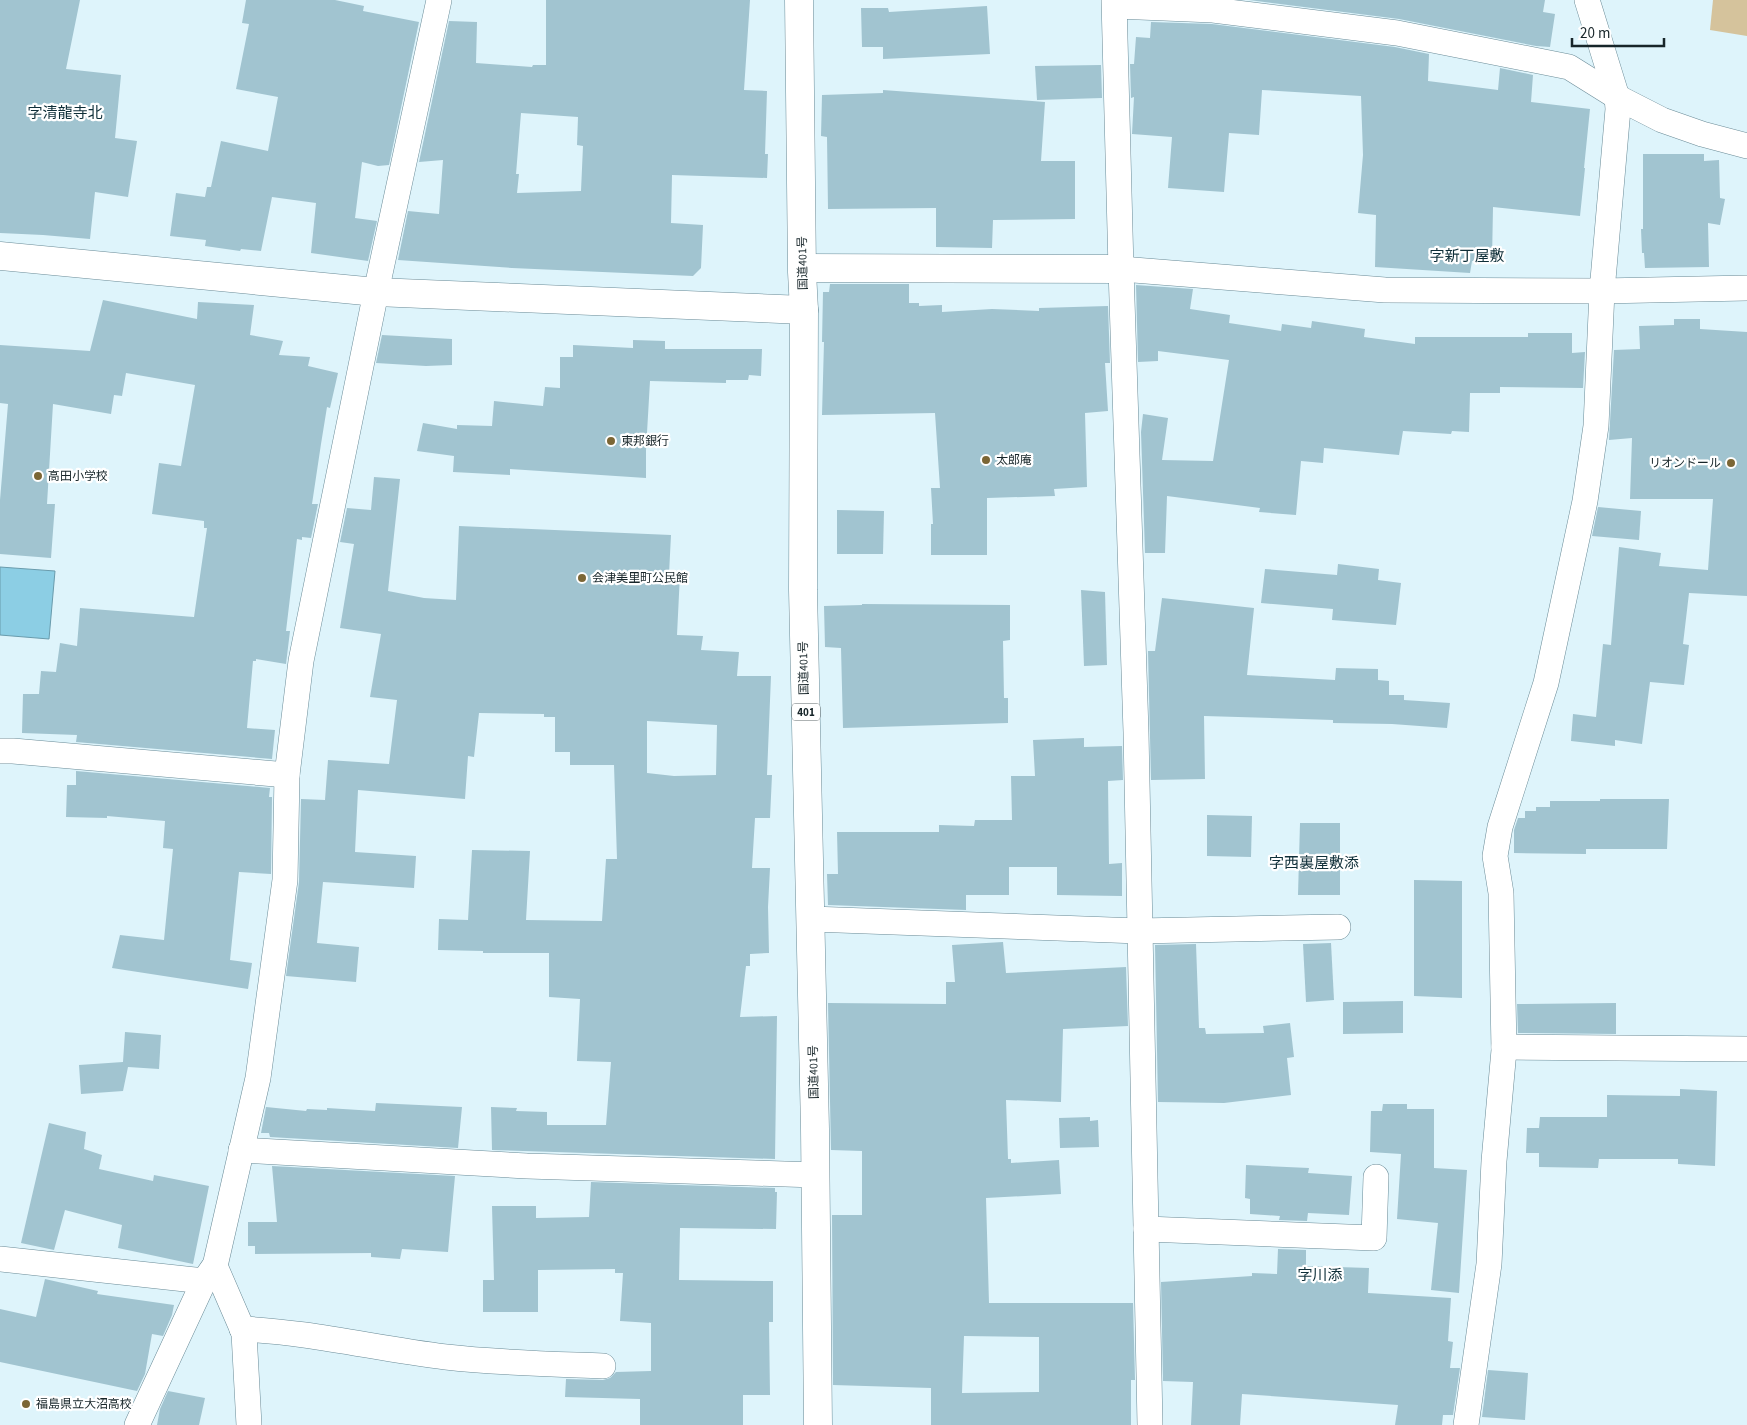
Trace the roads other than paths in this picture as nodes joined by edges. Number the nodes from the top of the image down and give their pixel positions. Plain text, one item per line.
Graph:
1 (440, 0) edge
2 (799, 0) edge
3 (1588, 0) edge
4 (1114, 3) edge
5 (1617, 97) junction
6 (1747, 146) edge
7 (0, 256) edge
8 (802, 268) junction
9 (1121, 269) junction
10 (1747, 288) edge
11 (1602, 291) junction
12 (376, 292) junction
13 (804, 310) junction
14 (0, 751) edge
15 (287, 775) junction
16 (811, 919) junction
17 (1338, 927) dead end
18 (1139, 931) junction
19 (1504, 1047) junction
20 (1747, 1049) edge
21 (241, 1150) junction
22 (816, 1175) junction
23 (1376, 1177) dead end
24 (1146, 1229) junction
25 (0, 1259) edge
26 (209, 1274) junction
27 (242, 1329) junction
28 (603, 1366) dead end
29 (137, 1425) edge
30 (248, 1425) edge
31 (818, 1425) edge
32 (1150, 1425) edge
33 (1466, 1425) edge

1 - 12 street
2 - 8 main road, 国道401号 / 401
3 - 5 street
4 - 5 street
4 - 9 street
5 - 6 street
5 - 11 street
7 - 12 main road
8 - 9 main road
8 - 13 main road, 国道401号 / 401
9 - 11 street
9 - 18 street
10 - 11 street
11 - 19 street
12 - 13 main road
12 - 15 street
13 - 16 main road, 国道401号 / 401
14 - 15 street
15 - 21 street
16 - 18 street
16 - 22 main road, 国道401号 / 401
17 - 18 street
18 - 24 street
19 - 20 street
19 - 33 street
21 - 22 street
21 - 26 street
22 - 31 main road, 国道401号 / 401
23 - 24 street
24 - 32 street
25 - 26 street
26 - 27 street
26 - 29 street
27 - 28 street
27 - 30 street

